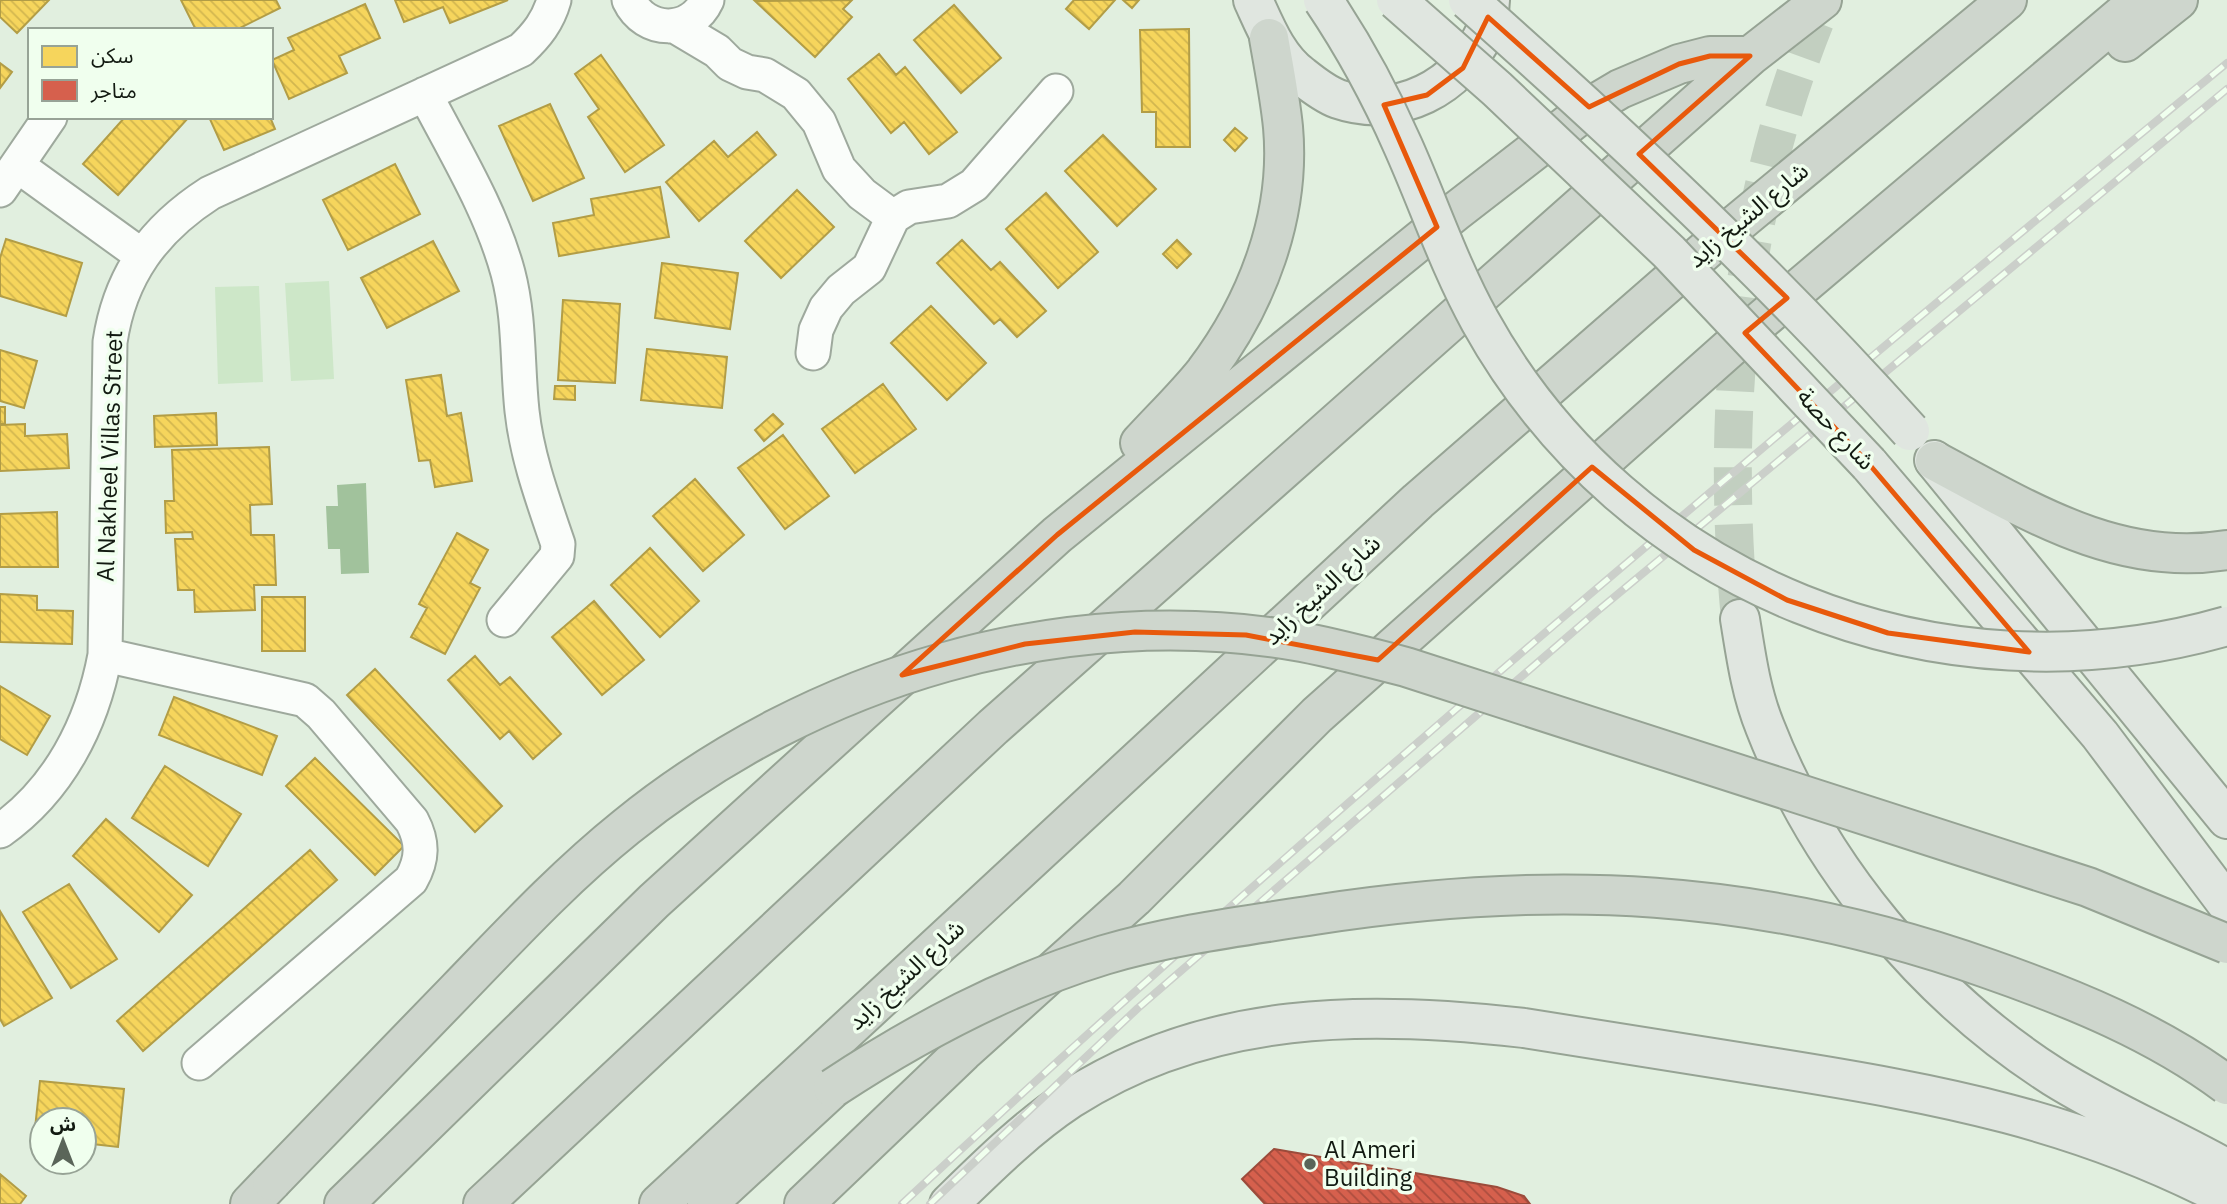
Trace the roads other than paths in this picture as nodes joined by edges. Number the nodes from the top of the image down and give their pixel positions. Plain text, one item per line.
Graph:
1 (554, 0) edge
2 (629, 0) edge
3 (1253, 0) edge
4 (1323, 0) edge
5 (1396, 0) edge
6 (1468, 0) edge
7 (1490, 0) edge
8 (1822, 0) edge
9 (2007, 0) edge
10 (2140, 0) edge
11 (2178, 0) edge
12 (705, 4) edge
13 (675, 26) junction
14 (1269, 37) junction
15 (717, 51) junction
16 (1750, 57) junction
17 (1056, 91) dead end
18 (425, 94) junction
19 (49, 119) edge
20 (9, 178) edge
21 (1902, 202) junction
22 (893, 217) junction
23 (141, 255) junction
24 (813, 353) dead end
25 (1935, 461) junction
26 (1057, 535) junction
27 (2227, 550) edge
28 (1740, 619) tunnel mouth
29 (504, 620) dead end
30 (2227, 626) edge
31 (105, 655) junction
32 (2227, 819) edge
33 (0, 831) edge
34 (2227, 904) edge
35 (2227, 944) edge
36 (200, 1063) dead end
37 (2227, 1085) edge
38 (2227, 1169) edge
39 (261, 1193) edge
40 (2227, 1198) edge
41 (344, 1204) edge
42 (483, 1204) edge
43 (659, 1204) edge
44 (707, 1204) edge
45 (804, 1204) edge
46 (949, 1204) edge

1 - 18 street, Al Nakheel Villas Street
2 - 13 street
3 - 14 main road
4 - 30 main road, bridge
5 - 34 main road, شارع حصة, bridge
6 - 25 main road, bridge
7 - 14 main road
8 - 16 highway
9 - 43 highway, شارع الشيخ زايد
10 - 21 highway
11 - 21 highway
12 - 13 street
12 - 15 street
13 - 15 street
14 - 26 highway
15 - 22 street
16 - 26 highway
16 - 42 highway
17 - 22 street
18 - 23 street, Al Nakheel Villas Street
18 - 29 street
19 - 20 street
20 - 23 street
21 - 45 highway
22 - 24 street
23 - 31 street, Al Nakheel Villas Street
25 - 27 highway
25 - 32 main road
26 - 41 highway
28 - 38 main road
31 - 33 street, Al Nakheel Villas Street
31 - 36 street
35 - 39 highway, bridge
37 - 44 highway, bridge
40 - 46 main road

